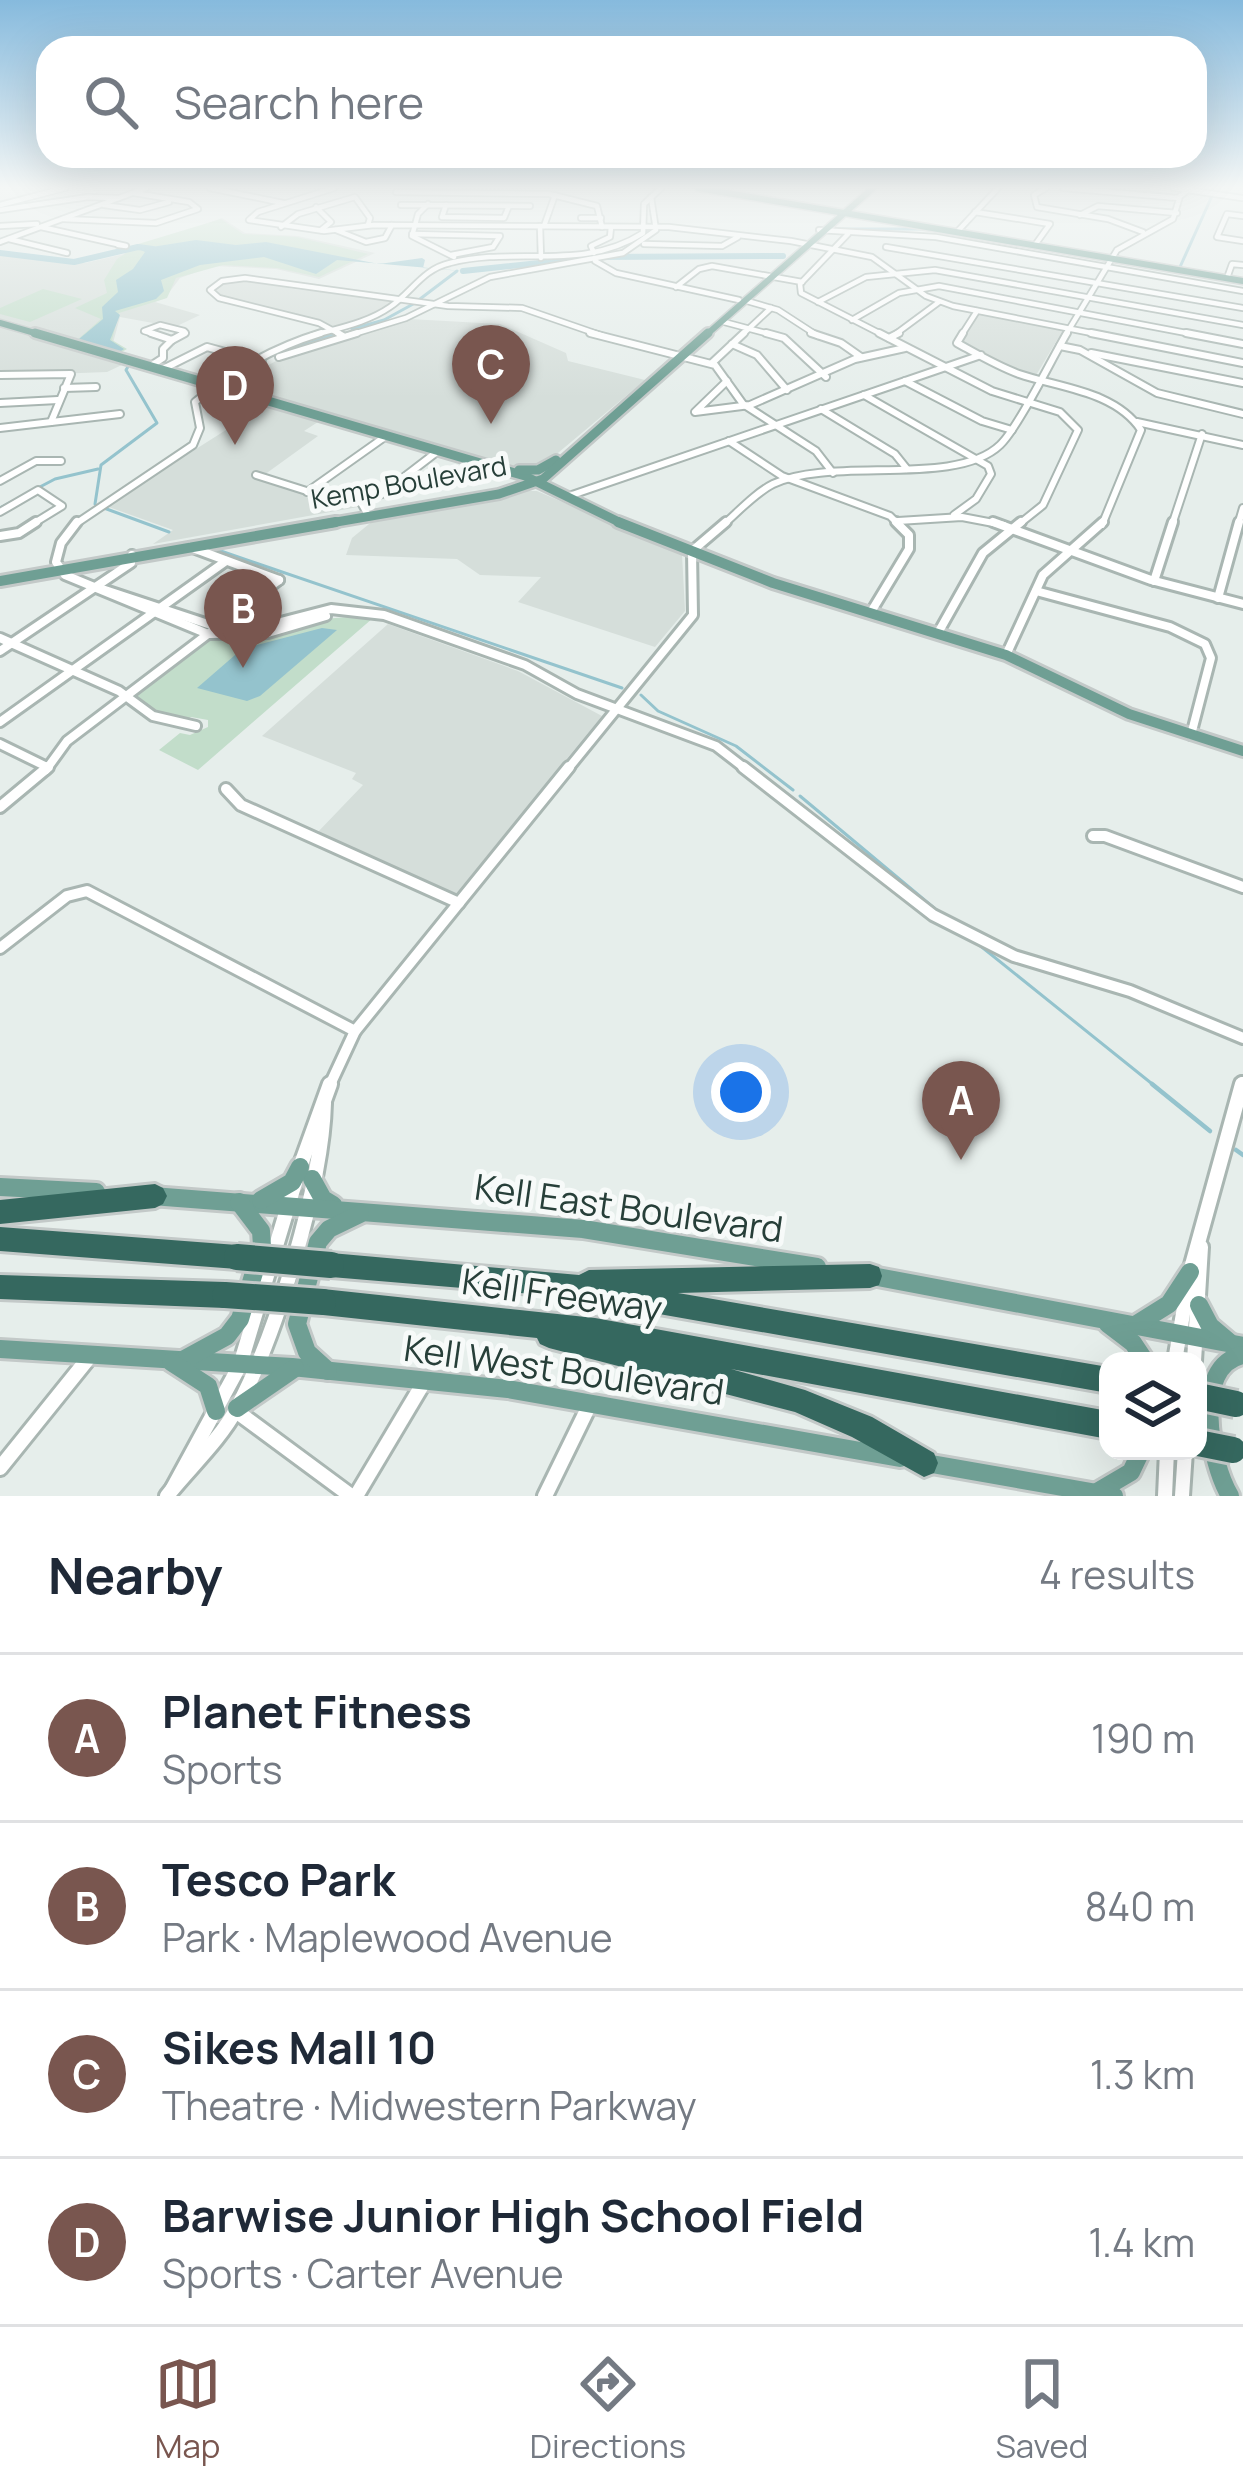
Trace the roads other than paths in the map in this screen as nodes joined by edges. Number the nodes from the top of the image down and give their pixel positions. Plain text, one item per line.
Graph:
1 (1112, 257) edge
2 (454, 258) edge
3 (541, 258) joint
4 (551, 258) edge
5 (590, 258) edge
6 (595, 258) edge
7 (791, 258) edge
8 (828, 258) edge
9 (873, 258) edge
10 (951, 258) edge
11 (1051, 258) edge
12 (1117, 258) edge
13 (458, 261) junction
14 (1243, 265) edge
15 (1106, 268) junction
16 (896, 272) junction
17 (771, 276) junction
18 (1228, 277) junction
19 (1243, 280) edge
20 (802, 282) junction
21 (1097, 282) junction
22 (676, 286) junction
23 (915, 287) junction
24 (1243, 291) edge
25 (1088, 297) junction
26 (400, 298) junction
27 (743, 301) junction
28 (818, 302) junction
29 (939, 302) junction
30 (434, 304) junction
31 (771, 308) junction
32 (1243, 308) edge
33 (977, 311) junction
34 (1080, 312) junction
35 (852, 320) junction
36 (720, 321) junction
37 (0, 323) edge
38 (1243, 326) edge
39 (750, 327) junction
40 (335, 329) junction
41 (1070, 329) junction
42 (811, 334) junction
43 (343, 336) junction
44 (889, 338) junction
45 (172, 340) junction
46 (789, 340) junction
47 (732, 344) junction
48 (1243, 344) edge
49 (1060, 346) junction
50 (906, 347) junction
51 (1080, 350) junction
52 (682, 355) junction
53 (981, 356) junction
54 (862, 358) junction
55 (263, 363) junction
56 (712, 363) junction
57 (1243, 363) edge
58 (144, 366) junction
59 (945, 367) junction
60 (161, 370) junction
61 (826, 377) junction
62 (2, 378) edge
63 (1040, 380) junction
64 (727, 381) junction
65 (905, 381) junction
66 (1243, 383) edge
67 (96, 387) dead end
68 (220, 387) junction
69 (64, 388) junction
70 (787, 390) junction
71 (864, 394) junction
72 (58, 400) junction
73 (1028, 401) junction
74 (0, 403) edge
75 (744, 404) junction
76 (821, 409) junction
77 (120, 414) dead end
78 (1243, 414) edge
79 (51, 422) junction
80 (1138, 422) junction
81 (775, 425) junction
82 (0, 428) edge
83 (1012, 430) junction
84 (1202, 434) junction
85 (388, 435) junction
86 (729, 441) junction
87 (1243, 445) edge
88 (438, 451) junction
89 (976, 458) junction
90 (556, 460) junction
91 (62, 461) dead end
92 (514, 469) junction
93 (908, 470) junction
94 (833, 473) junction
95 (256, 476) dead end
96 (787, 478) junction
97 (537, 479) junction
98 (0, 482) edge
99 (520, 488) junction
100 (307, 492) junction
101 (564, 496) junction
102 (365, 508) junction
103 (1243, 508) edge
104 (0, 512) edge
105 (50, 514) junction
106 (955, 515) junction
107 (898, 521) junction
108 (75, 524) junction
109 (288, 525) junction
110 (1013, 531) junction
111 (0, 536) edge
112 (184, 546) junction
113 (692, 550) junction
114 (1073, 552) junction
115 (132, 556) junction
116 (226, 561) junction
117 (83, 564) junction
118 (58, 566) junction
119 (75, 579) junction
120 (0, 581) edge
121 (1154, 581) junction
122 (96, 587) junction
123 (1036, 591) junction
124 (1218, 598) junction
125 (1243, 604) edge
126 (158, 609) junction
127 (871, 612) junction
128 (213, 630) junction
129 (938, 633) junction
130 (0, 638) edge
131 (11, 643) junction
132 (0, 651) edge
133 (1006, 655) junction
134 (72, 670) junction
135 (124, 699) junction
136 (617, 710) junction
137 (0, 722) edge
138 (196, 726) dead end
139 (1191, 735) junction
140 (0, 745) edge
141 (1243, 751) edge
142 (47, 767) junction
143 (226, 789) dead end
144 (0, 807) edge
145 (1093, 836) dead end
146 (1243, 887) edge
147 (459, 903) junction
148 (0, 948) edge
149 (355, 1030) junction
150 (1243, 1039) edge
151 (1242, 1091) edge
152 (306, 1173) junction
153 (0, 1187) edge
154 (155, 1196) junction
155 (245, 1202) junction
156 (297, 1206) junction
157 (339, 1209) junction
158 (0, 1212) edge
159 (366, 1212) junction
160 (0, 1239) edge
161 (1201, 1241) junction
162 (1190, 1272) junction
163 (870, 1276) junction
164 (557, 1284) junction
165 (0, 1287) edge
166 (1199, 1305) junction
167 (1102, 1320) junction
168 (508, 1322) junction
169 (1132, 1326) junction
170 (1187, 1336) junction
171 (0, 1349) edge
172 (1242, 1349) edge
173 (1138, 1352) edge
174 (1179, 1352) edge
175 (1191, 1352) edge
176 (92, 1354) junction
177 (173, 1360) junction
178 (249, 1365) junction
179 (296, 1368) junction
180 (328, 1371) junction
181 (1099, 1378) edge
182 (424, 1381) junction
183 (1207, 1398) edge
184 (591, 1403) junction
185 (1239, 1404) edge
186 (230, 1410) junction
187 (1099, 1424) edge
188 (1207, 1446) edge
189 (1238, 1452) edge
190 (1140, 1460) edge
191 (1167, 1460) edge
192 (1184, 1460) edge
193 (925, 1462) junction
194 (0, 1468) edge
195 (170, 1492) edge
196 (1106, 1495) edge
197 (353, 1496) edge
198 (545, 1496) edge
199 (1165, 1496) edge
200 (1182, 1496) edge
201 (1230, 1496) edge

1 - 15 street
2 - 13 street
3 - 4 street
3 - 13 street
5 - 30 street
6 - 22 street
7 - 17 main road, Kemp Boulevard
8 - 20 street
9 - 16 street
10 - 21 street
11 - 15 street
12 - 18 main road
13 - 26 street
14 - 18 street
15 - 21 street
15 - 24 street
16 - 23 street
16 - 25 street
16 - 28 street
17 - 20 street
17 - 22 street
17 - 27 main road, Kemp Boulevard
18 - 19 main road
20 - 28 street
21 - 25 street
21 - 32 street
22 - 27 street
23 - 29 street
23 - 34 street
23 - 35 street
25 - 34 street
25 - 38 street
26 - 30 street
26 - 40 street
26 - 40 street
27 - 31 street
27 - 36 main road, Kemp Boulevard
28 - 35 street
29 - 33 street
29 - 44 street
30 - 43 street
30 - 52 street
31 - 39 street
31 - 42 street
33 - 41 street
33 - 53 street
34 - 41 street
34 - 48 street
35 - 44 street
36 - 39 street
36 - 52 main road, Kemp Boulevard
37 - 58 main road
39 - 46 street
39 - 47 street
40 - 43 street
40 - 55 street
41 - 49 street
41 - 57 street
42 - 46 street
42 - 54 street
43 - 55 street
44 - 50 street
45 - 45 street
45 - 58 street
46 - 61 street
47 - 56 street
47 - 70 street
49 - 51 street
49 - 63 street
50 - 54 street
50 - 59 street
51 - 66 street
51 - 78 street
52 - 56 street
52 - 90 main road, Kemp Boulevard
52 - 97 main road, Kemp Boulevard
53 - 59 street
53 - 63 street
54 - 61 street
55 - 60 street
55 - 68 street
56 - 64 street
58 - 60 main road
59 - 65 street
59 - 73 street
60 - 68 main road
61 - 70 street
62 - 69 street
63 - 73 street
63 - 80 street
64 - 75 street
64 - 75 street
65 - 71 street
65 - 83 street
67 - 69 street
68 - 85 main road
68 - 108 street
69 - 72 street
70 - 75 street
71 - 76 street
71 - 89 street
72 - 74 street
72 - 79 street
73 - 83 street
73 - 110 street
75 - 81 street
76 - 81 street
76 - 93 street
77 - 79 street
79 - 82 street
80 - 84 street
80 - 114 street
81 - 86 street
81 - 94 street
83 - 89 street
84 - 87 street
84 - 121 street
85 - 88 main road
85 - 92 main road
85 - 100 street
86 - 96 street
86 - 101 street
88 - 97 main road
88 - 102 street
89 - 93 street
89 - 106 street
90 - 92 main road
90 - 97 main road, Kemp Boulevard
91 - 98 street
92 - 97 main road
93 - 94 street
94 - 96 street
95 - 100 street
96 - 107 street
96 - 113 street
97 - 99 main road, Kemp Boulevard
97 - 101 main road
97 - 102 main road, Kemp Boulevard
99 - 101 main road
99 - 102 main road, Kemp Boulevard
100 - 102 street
101 - 113 main road
102 - 109 main road, Kemp Boulevard
103 - 124 street
104 - 105 street
105 - 108 street
105 - 111 street
106 - 107 street
106 - 110 street
107 - 127 street
108 - 118 street
109 - 112 main road, Kemp Boulevard
109 - 115 main road, Kemp Boulevard
110 - 114 street
110 - 129 street
112 - 115 main road, Kemp Boulevard
112 - 116 street
113 - 127 main road
113 - 136 street
114 - 121 street
114 - 123 street
115 - 117 main road, Kemp Boulevard
115 - 118 main road, Kemp Boulevard
115 - 122 street
116 - 126 street
116 - 128 street
117 - 118 main road, Kemp Boulevard
117 - 119 main road
118 - 119 street
118 - 120 main road, Kemp Boulevard
118 - 120 main road, Kemp Boulevard
119 - 122 street
121 - 124 street
122 - 126 street
122 - 131 street
123 - 133 street
123 - 139 street
124 - 125 street
126 - 128 street
126 - 134 street
127 - 129 main road
128 - 135 street
128 - 136 street
129 - 133 main road
130 - 131 street
131 - 132 street
131 - 134 street
133 - 139 main road
134 - 135 street
134 - 137 street
135 - 138 street
135 - 142 street
136 - 147 street
136 - 150 street
139 - 141 main road
140 - 142 street
142 - 144 street
143 - 147 street
145 - 146 street
147 - 149 street
148 - 149 street
149 - 152 street
151 - 161 street
152 - 155 main road
152 - 156 street
152 - 157 main road
153 - 154 main road, Kell East Boulevard
154 - 155 main road, Kell East Boulevard
154 - 158 highway
155 - 156 main road, Kell East Boulevard
155 - 177 main road
156 - 157 main road, Kell East Boulevard
156 - 178 street
157 - 159 main road, Kell East Boulevard
159 - 163 main road, Kell East Boulevard
159 - 180 main road
160 - 164 highway, Kell Freeway, bridge
161 - 162 street
161 - 166 street
162 - 169 main road
162 - 170 street
163 - 164 highway
163 - 167 main road, Kell East Boulevard
164 - 181 highway, Kell Freeway
165 - 168 highway, Kell Freeway, bridge
166 - 170 street
166 - 172 main road
167 - 169 main road, Kell East Boulevard
167 - 173 main road
168 - 187 highway, Kell Freeway
168 - 193 highway
169 - 170 main road, Kell East Boulevard
170 - 172 main road, Kell East Boulevard
170 - 174 street
170 - 175 street
171 - 176 main road, Kell West Boulevard
172 - 201 main road
176 - 177 main road, Kell West Boulevard
176 - 194 street
177 - 178 main road, Kell West Boulevard
177 - 186 main road
178 - 179 main road, Kell West Boulevard
178 - 186 street
179 - 180 main road, Kell West Boulevard
179 - 186 main road
180 - 182 main road, Kell West Boulevard
182 - 184 main road, Kell West Boulevard
182 - 197 street
183 - 185 highway, bridge
184 - 193 main road, Kell West Boulevard
184 - 198 street
186 - 195 street
186 - 197 street
188 - 189 highway, bridge
190 - 196 main road
191 - 199 street
192 - 200 street
193 - 196 main road, Kell West Boulevard

